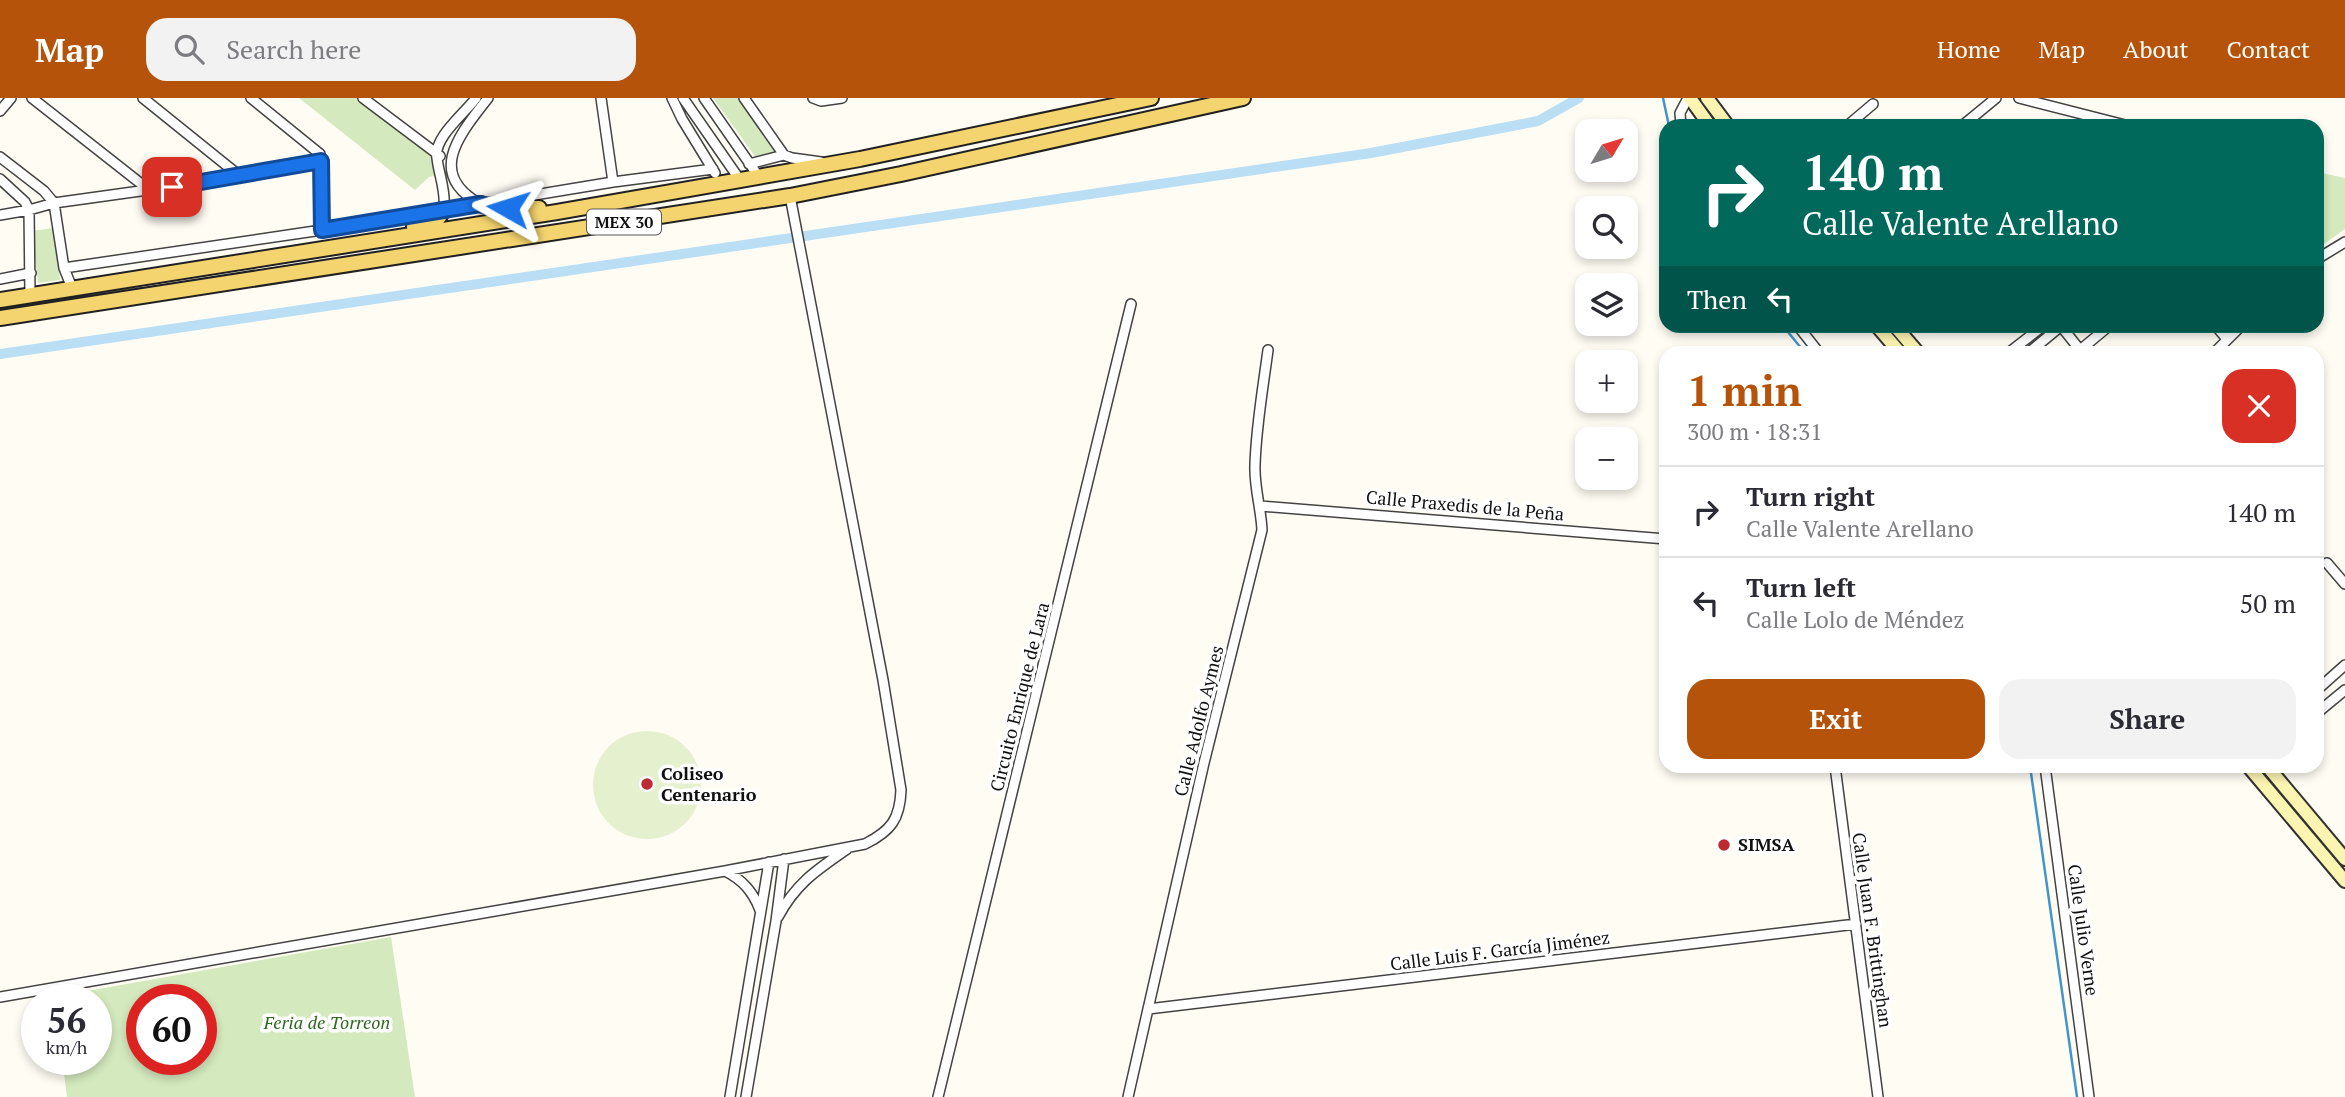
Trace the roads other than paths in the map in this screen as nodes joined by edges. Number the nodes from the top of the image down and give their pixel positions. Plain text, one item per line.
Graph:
1 (10, 98) edge
2 (32, 98) edge
3 (143, 98) edge
4 (251, 98) edge
5 (363, 98) edge
6 (476, 98) edge
7 (488, 98) edge
8 (601, 98) edge
9 (672, 98) edge
10 (683, 98) edge
11 (704, 98) edge
12 (744, 98) edge
13 (813, 98) edge
14 (842, 98) edge
15 (1151, 98) edge
16 (1242, 98) edge
17 (1689, 98) edge
18 (1707, 98) edge
19 (1996, 98) edge
20 (2019, 98) edge
21 (1874, 104) dead end
22 (0, 111) edge
23 (1680, 119) edge
24 (1705, 119) edge
25 (1723, 119) edge
26 (1856, 119) edge
27 (1970, 119) edge
28 (2102, 119) edge
29 (702, 123) junction
30 (689, 132) junction
31 (715, 142) junction
32 (702, 152) junction
33 (436, 155) junction
34 (785, 155) junction
35 (0, 157) edge
36 (450, 159) junction
37 (321, 161) junction
38 (836, 163) junction
39 (749, 164) junction
40 (713, 169) junction
41 (241, 177) junction
42 (759, 177) junction
43 (0, 180) edge
44 (740, 180) junction
45 (613, 182) junction
46 (721, 183) junction
47 (149, 190) junction
48 (790, 196) junction
49 (54, 203) junction
50 (480, 204) junction
51 (444, 208) junction
52 (29, 211) junction
53 (556, 212) junction
54 (0, 215) edge
55 (322, 230) junction
56 (398, 236) junction
57 (2345, 242) edge
58 (2324, 255) edge
59 (64, 268) junction
60 (31, 273) junction
61 (0, 279) edge
62 (72, 288) junction
63 (30, 294) junction
64 (0, 300) edge
65 (1131, 304) dead end
66 (0, 318) edge
67 (2033, 333) edge
68 (2052, 333) edge
69 (2101, 333) edge
70 (2222, 333) edge
71 (2234, 333) edge
72 (2227, 340) junction
73 (2017, 346) edge
74 (2037, 346) edge
75 (2087, 346) edge
76 (2221, 346) edge
77 (1268, 350) dead end
78 (1261, 506) junction
79 (1659, 538) edge
80 (2327, 563) dead end
81 (2345, 584) edge
82 (2345, 666) edge
83 (2325, 683) edge
84 (2345, 690) edge
85 (2324, 707) edge
86 (1836, 773) edge
87 (2046, 773) edge
88 (2254, 773) edge
89 (2273, 773) edge
90 (850, 846) junction
91 (784, 859) junction
92 (2345, 859) edge
93 (769, 862) junction
94 (726, 871) junction
95 (2345, 881) edge
96 (761, 911) junction
97 (776, 921) junction
98 (1856, 924) junction
99 (0, 997) edge
100 (1148, 1009) junction
101 (730, 1097) edge
102 (746, 1097) edge
103 (938, 1097) edge
104 (1128, 1097) edge
105 (1878, 1097) edge
106 (2089, 1097) edge

1 - 22 street
2 - 47 street
3 - 41 street
4 - 37 street
5 - 33 street
6 - 33 street
7 - 36 street
8 - 45 street
9 - 30 street
10 - 29 street
11 - 39 street
12 - 34 street
13 - 14 street
15 - 38 main road, MEX 30
16 - 48 main road, MEX 30
17 - 23 street
17 - 24 main road
18 - 25 main road
19 - 27 street
20 - 28 street
21 - 26 street
29 - 30 street
29 - 31 street
30 - 32 street
31 - 32 street
31 - 44 street
32 - 40 street
33 - 36 street
33 - 51 street
34 - 38 street
34 - 39 street
35 - 49 street
36 - 50 street
37 - 41 street
37 - 55 street
38 - 42 main road, MEX 30
39 - 42 street
40 - 45 street
40 - 46 street
41 - 47 street
42 - 44 main road, MEX 30
43 - 52 street
44 - 46 main road, MEX 30
45 - 50 street
46 - 53 main road, MEX 30
47 - 49 street
48 - 66 main road, MEX 30
48 - 90 street
49 - 52 street
49 - 59 street
50 - 51 street
50 - 53 main road
51 - 55 street
51 - 56 main road
52 - 54 street
52 - 60 street
53 - 56 main road, MEX 30
55 - 59 street
56 - 62 main road, MEX 30
57 - 58 street
59 - 62 street
60 - 61 street
60 - 63 street
62 - 63 main road, MEX 30
63 - 64 main road, MEX 30
65 - 103 street, Circuito Enrique de Lara
67 - 73 street
68 - 74 street
69 - 75 street
70 - 72 street
71 - 72 street
72 - 76 street
77 - 78 street, Calle Adolfo Aymes
78 - 79 street, Calle Praxedis de la Peña
78 - 100 street, Calle Adolfo Aymes
80 - 81 street
82 - 83 street
84 - 85 street
86 - 98 street, Calle Juan F. Brittinghan
87 - 106 street, Calle Julio Verne
88 - 95 main road
89 - 92 main road
90 - 91 street
90 - 97 street
91 - 93 street
91 - 97 street
93 - 94 street
93 - 96 street
94 - 96 street
94 - 99 street
96 - 101 street
97 - 102 street
98 - 100 street, Calle Luis F. García Jiménez
98 - 105 street, Calle Juan F. Brittinghan
100 - 104 street, Calle Adolfo Aymes

